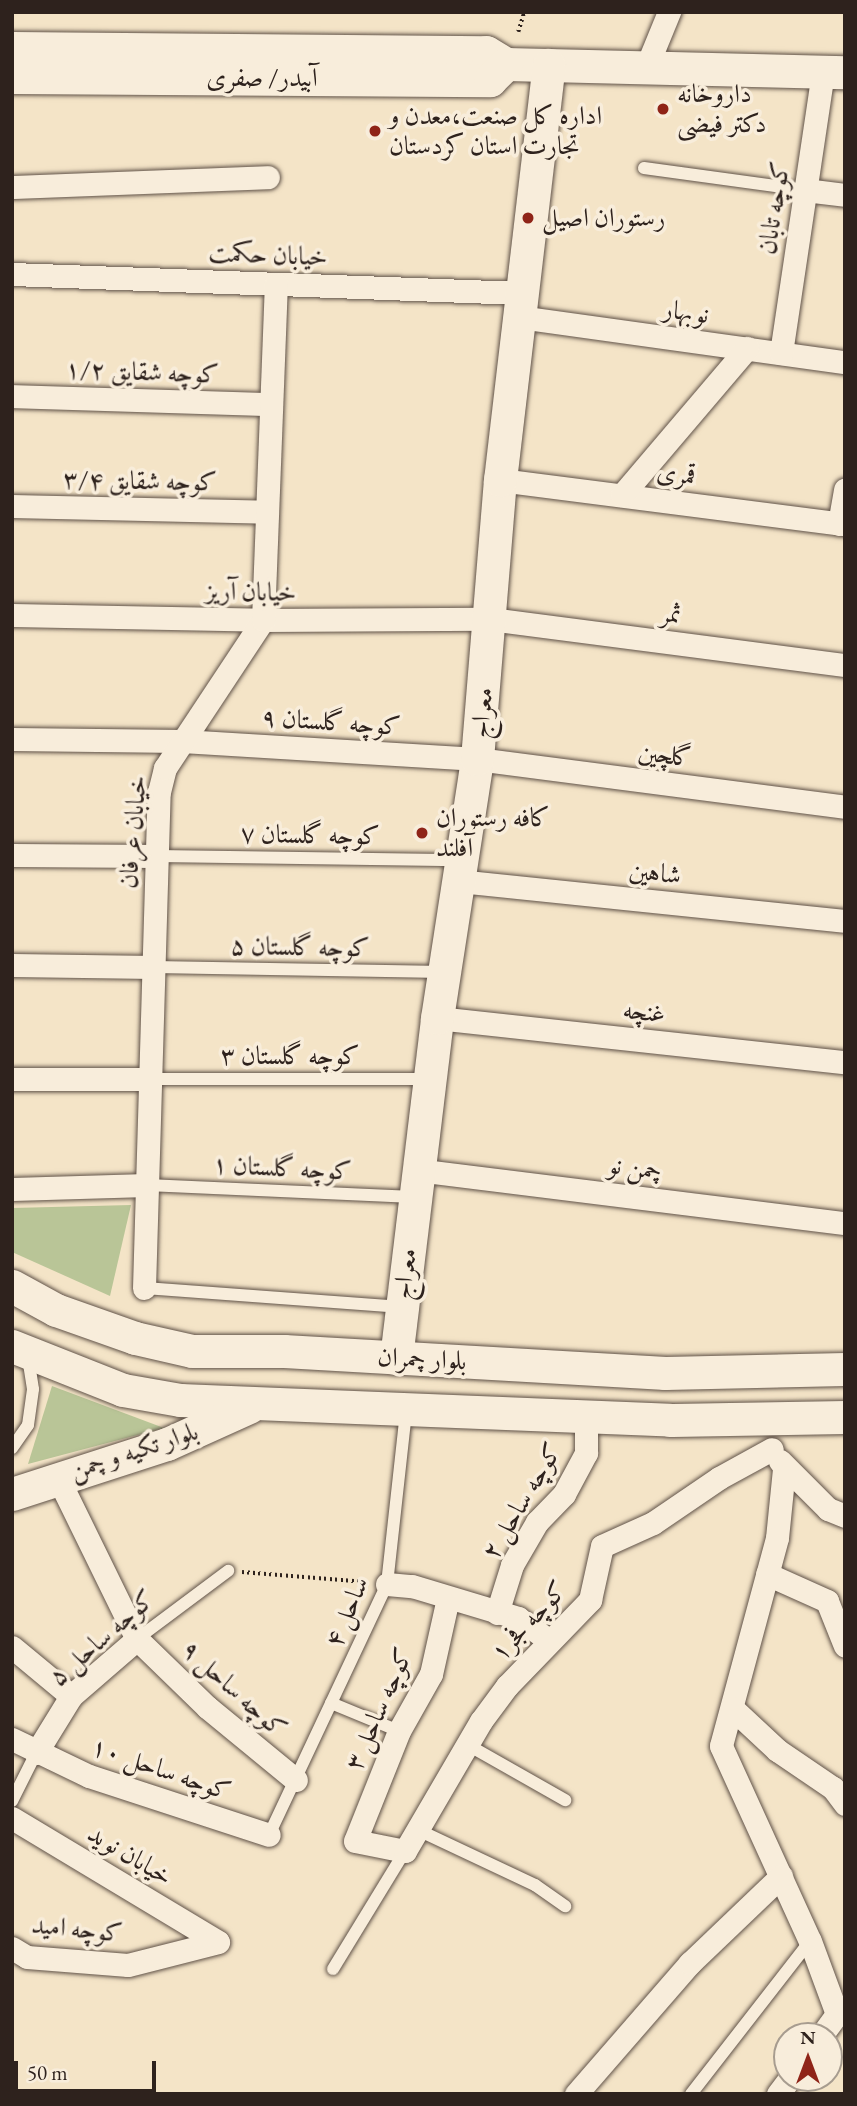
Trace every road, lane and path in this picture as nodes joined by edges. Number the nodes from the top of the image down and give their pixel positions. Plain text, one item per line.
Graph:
1 (524, 12) edge
2 (669, 12) edge
3 (517, 32) dead end
4 (12, 48) edge
5 (506, 64) junction
6 (549, 65) junction
7 (646, 68) junction
8 (834, 71) edge
9 (12, 77) edge
10 (644, 168) dead end
11 (268, 177) dead end
12 (12, 187) edge
13 (805, 190) junction
14 (845, 195) edge
15 (12, 274) edge
16 (276, 284) junction
17 (520, 305) junction
18 (747, 348) junction
19 (780, 353) junction
20 (845, 362) edge
21 (12, 396) edge
22 (269, 404) junction
23 (500, 480) junction
24 (845, 490) edge
25 (622, 495) junction
26 (12, 506) edge
27 (267, 512) junction
28 (842, 524) edge
29 (12, 615) edge
30 (490, 619) junction
31 (263, 621) junction
32 (845, 665) edge
33 (12, 739) edge
34 (182, 741) junction
35 (477, 759) junction
36 (845, 807) edge
37 (12, 855) edge
38 (157, 856) junction
39 (461, 871) junction
40 (845, 921) edge
41 (12, 965) edge
42 (154, 967) junction
43 (444, 972) junction
44 (437, 1018) junction
45 (845, 1062) edge
46 (12, 1079) edge
47 (151, 1079) junction
48 (429, 1079) junction
49 (416, 1183) junction
50 (148, 1185) junction
51 (12, 1189) edge
52 (845, 1223) edge
53 (12, 1286) edge
54 (144, 1288) joint
55 (402, 1307) junction
56 (20, 1349) edge
57 (396, 1358) junction
58 (845, 1369) edge
59 (255, 1404) junction
60 (407, 1409) junction
61 (586, 1416) junction
62 (845, 1417) edge
63 (753, 1420) junction
64 (12, 1448) edge
65 (772, 1449) junction
66 (784, 1469) junction
67 (57, 1476) junction
68 (12, 1494) edge
69 (845, 1516) edge
70 (228, 1571) joint
71 (767, 1574) junction
72 (387, 1584) junction
73 (448, 1598) junction
74 (836, 1604) edge
75 (497, 1613) junction
76 (137, 1639) junction
77 (550, 1641) junction
78 (845, 1646) edge
79 (12, 1647) edge
80 (71, 1696) junction
81 (331, 1703) junction
82 (732, 1708) junction
83 (399, 1731) junction
84 (12, 1739) edge
85 (468, 1745) junction
86 (36, 1753) junction
87 (296, 1780) junction
88 (565, 1800) dead end
89 (12, 1801) edge
90 (845, 1804) edge
91 (12, 1818) edge
92 (416, 1829) junction
93 (269, 1835) joint
94 (405, 1851) junction
95 (781, 1877) junction
96 (565, 1906) dead end
97 (810, 1941) junction
98 (218, 1942) joint
99 (12, 1948) edge
100 (333, 1969) dead end
101 (831, 2022) edge
102 (576, 2094) edge
103 (691, 2094) edge

1 - 3 path
2 - 7 street
4 - 5 main road, آبیدر/ صفری
5 - 6 main road, آبیدر/ صفری
5 - 9 main road, آبیدر/ صفری
6 - 7 main road, آبیدر/ صفری
6 - 17 main road, معراج
7 - 8 main road, آبیدر/ صفری
8 - 13 street, کوچه تابان
10 - 13 lane
11 - 12 street
13 - 14 street
13 - 19 street, کوچه تابان
15 - 16 street, خیابان حکمت
16 - 17 street, خیابان حکمت
16 - 22 street
17 - 18 street, نوبهار
17 - 23 main road, معراج
18 - 19 street, نوبهار
18 - 25 street
19 - 20 street, نوبهار
21 - 22 street, کوچه شقایق ۱/۲
22 - 27 street
23 - 25 street, قمری
23 - 30 main road, معراج
24 - 28 street
25 - 28 street, قمری
26 - 27 street, کوچه شقایق ۳/۴
27 - 31 street
29 - 31 street, خیابان آریز
30 - 31 street, خیابان آریز
30 - 32 street, ثمر
30 - 35 main road, معراج
31 - 34 street, خیابان عرفان
33 - 34 street, کوچه گلستان ۹
34 - 35 street, کوچه گلستان ۹
34 - 38 street, خیابان عرفان
35 - 36 street, گلچین
35 - 39 main road, معراج
37 - 38 street
38 - 39 lane, کوچه گلستان ۷
38 - 42 street, خیابان عرفان
39 - 40 street, شاهین
39 - 43 main road, معراج
41 - 42 street
42 - 43 lane, کوچه گلستان ۵
42 - 47 street, خیابان عرفان
43 - 44 main road, معراج
44 - 45 street, غنچه
44 - 48 main road, معراج
46 - 47 street
47 - 48 lane, کوچه گلستان ۳
47 - 50 street, خیابان عرفان
48 - 49 main road, معراج
49 - 50 lane, کوچه گلستان ۱
49 - 52 street, چمن نو
49 - 55 main road, معراج
50 - 51 street
50 - 54 street, خیابان عرفان
53 - 57 main road, بلوار چمران
54 - 55 lane
55 - 57 main road, معراج
56 - 59 main road, بلوار چمران
56 - 64 lane
57 - 58 main road, بلوار چمران
59 - 60 main road, بلوار چمران
59 - 67 main road, بلوار تکیه و چمن
60 - 61 main road, بلوار چمران
60 - 72 lane, ساحل ۴
61 - 63 main road, بلوار چمران
61 - 75 street, کوچه ساحل ۲
62 - 63 main road, بلوار چمران
63 - 65 street
65 - 66 street
65 - 77 street, کوچه فجر۱
66 - 69 street
66 - 71 street
67 - 68 main road, بلوار تکیه و چمن
67 - 76 street, کوچه ساحل ۹
70 - 72 path
70 - 76 lane, کوچه ساحل ۵
71 - 74 street
71 - 82 street
72 - 73 street
72 - 81 lane, ساحل ۴
73 - 75 street
73 - 83 street, کوچه ساحل ۳
74 - 78 street
75 - 77 street
76 - 80 street, کوچه ساحل ۵
76 - 87 street, کوچه ساحل ۹
77 - 85 street, کوچه فجر۱
79 - 80 street
80 - 86 street, کوچه ساحل ۵
81 - 83 lane
81 - 87 lane, ساحل ۴
82 - 90 street
82 - 95 street
83 - 94 street, کوچه ساحل ۳
84 - 86 street, کوچه ساحل ۱۰
85 - 88 lane
85 - 92 street, کوچه فجر۱
86 - 89 lane, کوچه ساحل ۵
86 - 93 street, کوچه ساحل ۱۰
87 - 93 lane, ساحل ۴
91 - 98 street, خیابان نوید
92 - 94 street, کوچه فجر۱
92 - 96 lane
94 - 100 lane
95 - 97 street
95 - 102 street
97 - 101 street
97 - 103 lane
98 - 99 street, کوچه امید

